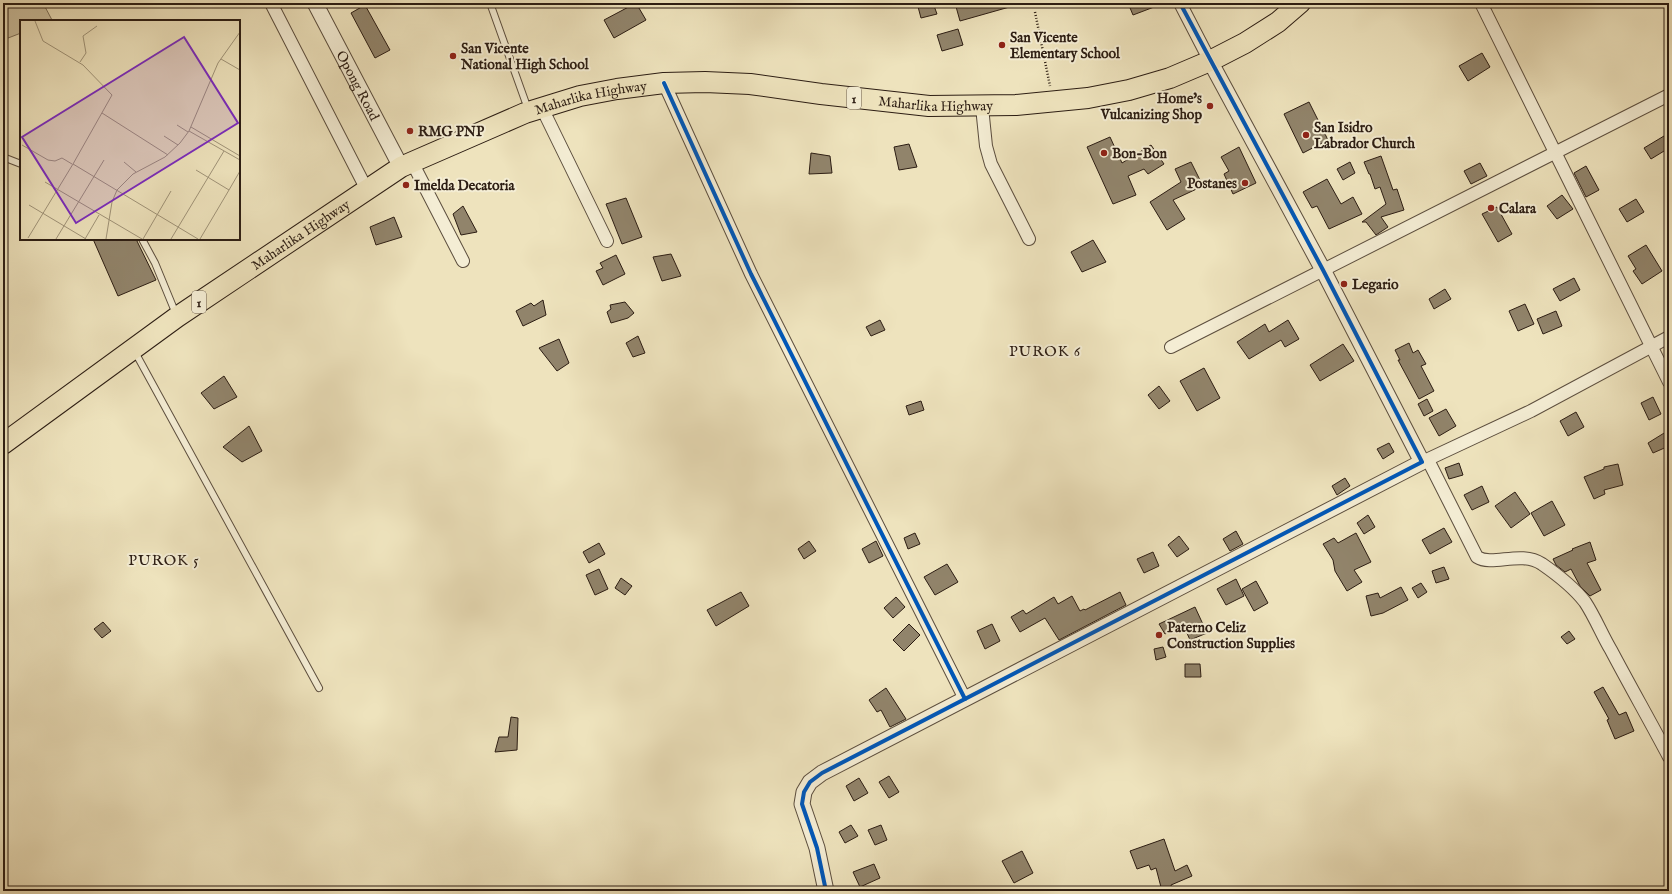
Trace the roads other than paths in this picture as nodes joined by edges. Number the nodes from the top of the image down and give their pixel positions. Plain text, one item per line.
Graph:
1 (271, 3) edge
2 (315, 3) edge
3 (490, 3) edge
4 (1180, 3) edge
5 (1300, 3) edge
6 (1481, 3) edge
7 (1210, 61) junction
8 (664, 83) junction
9 (1669, 95) edge
10 (982, 107) junction
11 (536, 110) junction
12 (1555, 152) junction
13 (3, 157) edge
14 (20, 164) edge
15 (406, 165) junction
16 (366, 190) junction
17 (1029, 239) dead end
18 (143, 240) edge
19 (607, 241) dead end
20 (462, 261) dead end
21 (1324, 270) junction
22 (177, 317) junction
23 (1669, 337) edge
24 (1171, 347) dead end
25 (1650, 347) junction
26 (133, 349) junction
27 (1669, 382) edge
28 (3, 444) edge
29 (1425, 461) junction
30 (318, 688) dead end
31 (965, 699) junction
32 (1669, 757) edge
33 (826, 891) edge

1 - 16 street
2 - 15 street, Opong Road
3 - 11 lane
4 - 7 street
5 - 7 highway, Maharlika Highway / 1
6 - 12 street
7 - 10 highway, Maharlika Highway / 1
7 - 21 street
8 - 10 highway, Maharlika Highway / 1
8 - 11 highway, Maharlika Highway / 1
8 - 31 street
9 - 12 street
10 - 17 street
11 - 15 highway, Maharlika Highway / 1
11 - 19 street
12 - 21 street
12 - 25 street
13 - 14 lane
15 - 16 highway, Maharlika Highway / 1
15 - 20 street
16 - 22 highway, Maharlika Highway / 1
18 - 22 lane
21 - 24 street
21 - 29 street
22 - 26 highway, Maharlika Highway / 1
23 - 25 street
25 - 27 street
25 - 29 street
26 - 28 highway, Maharlika Highway / 1
26 - 30 lane
29 - 31 street
29 - 32 street
31 - 33 street

